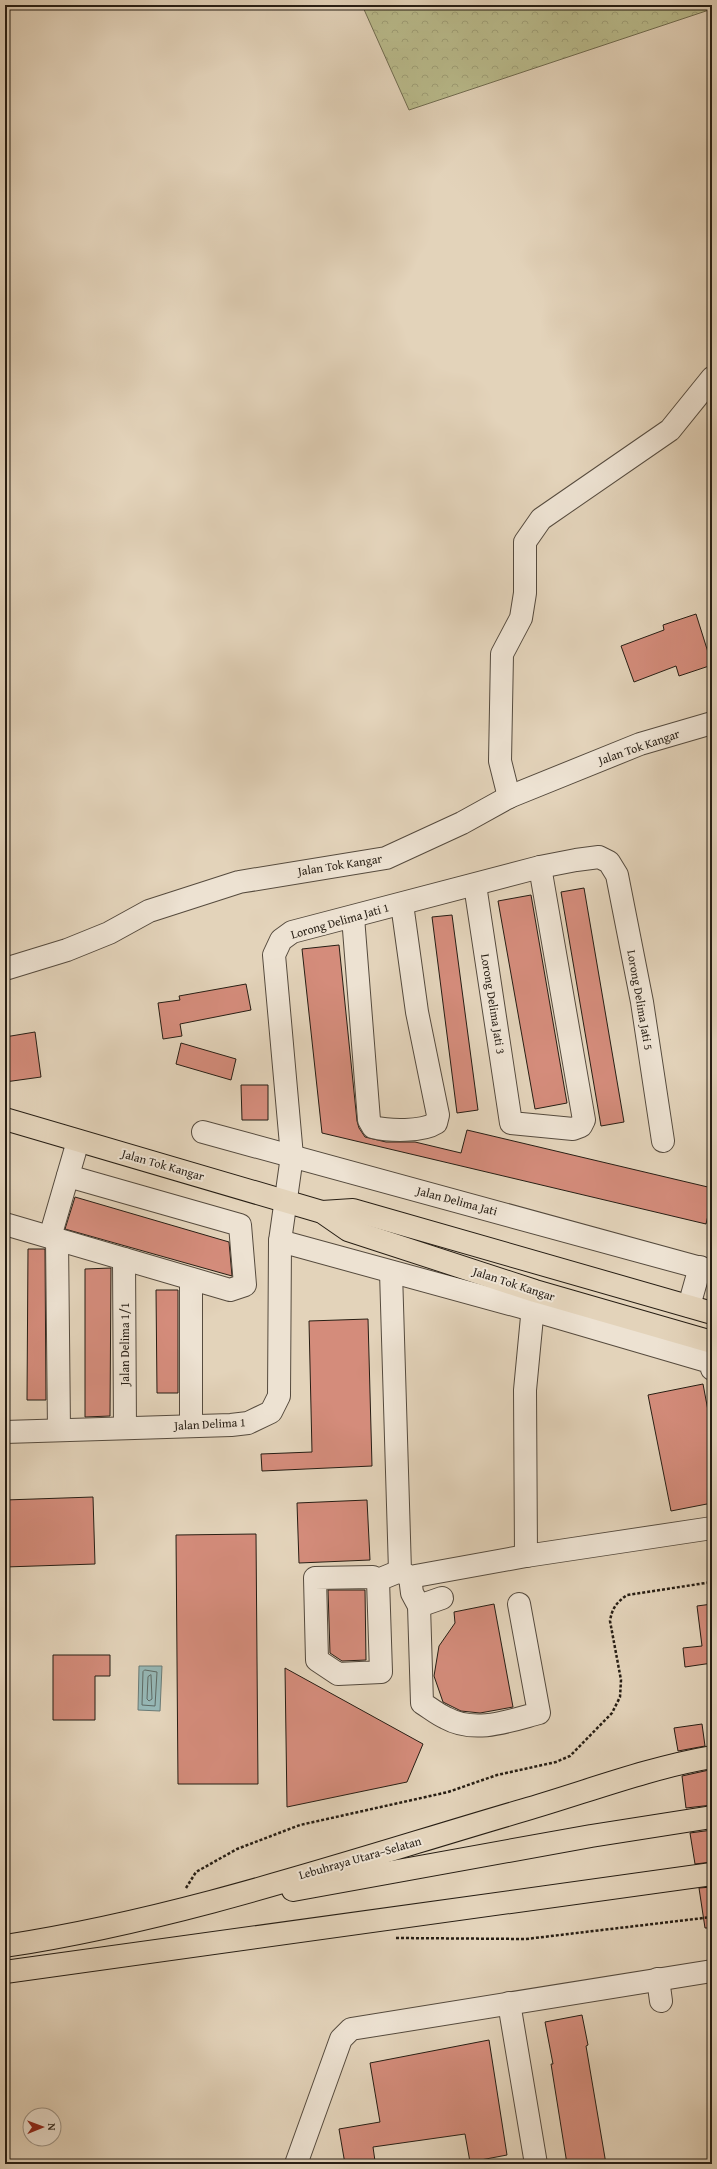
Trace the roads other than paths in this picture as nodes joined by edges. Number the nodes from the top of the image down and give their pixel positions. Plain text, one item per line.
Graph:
1 (712, 378) edge
2 (712, 723) edge
3 (509, 797) junction
4 (609, 862) joint
5 (540, 867) junction
6 (475, 884) junction
7 (402, 904) junction
8 (353, 917) junction
9 (5, 970) edge
10 (5, 1119) edge
11 (203, 1132) dead end
12 (78, 1141) junction
13 (663, 1141) dead end
14 (292, 1156) junction
15 (68, 1176) junction
16 (285, 1201) junction
17 (322, 1212) junction
18 (5, 1224) edge
19 (54, 1238) junction
20 (280, 1241) junction
21 (124, 1259) junction
22 (706, 1269) edge
23 (392, 1272) junction
24 (191, 1279) junction
25 (533, 1300) junction
26 (689, 1306) junction
27 (712, 1313) edge
28 (712, 1342) edge
29 (712, 1369) edge
30 (190, 1426) junction
31 (125, 1428) junction
32 (59, 1430) junction
33 (5, 1432) edge
34 (712, 1528) edge
35 (526, 1556) junction
36 (405, 1574) junction
37 (378, 1580) junction
38 (442, 1598) dead end
39 (519, 1604) dead end
40 (419, 1606) junction
41 (712, 1757) edge
42 (712, 1817) edge
43 (712, 1874) edge
44 (178, 1911) junction
45 (5, 1946) edge
46 (712, 1971) edge
47 (5, 1972) edge
48 (658, 1979) junction
49 (661, 2000) dead end
50 (509, 2003) junction
51 (296, 2164) edge
52 (536, 2164) edge

1 - 3 street
2 - 3 street, Jalan Tok Kangar
3 - 9 street, Jalan Tok Kangar
4 - 5 street, Lorong Delima Jati 1
4 - 13 street, Lorong Delima Jati 5
5 - 6 street, Lorong Delima Jati 1
5 - 6 street, Lorong Delima Jati 3
6 - 7 street, Lorong Delima Jati 1
7 - 8 street, Lorong Delima Jati 1
7 - 8 street
8 - 14 street, Lorong Delima Jati 1
10 - 12 main road, Jalan Tok Kangar
11 - 14 street, Jalan Delima Jati
12 - 15 street
12 - 16 main road, Jalan Tok Kangar
14 - 16 street, Lorong Delima Jati 1
14 - 22 street, Jalan Delima Jati
15 - 19 street
15 - 24 street
16 - 17 main road, Jalan Tok Kangar
16 - 20 street, Jalan Delima 1
17 - 25 main road, Jalan Tok Kangar
17 - 26 main road, Jalan Tok Kangar
18 - 19 street
19 - 21 street
19 - 32 street
20 - 23 street
20 - 30 street, Jalan Delima 1
21 - 24 street
21 - 31 street, Jalan Delima 1/1
22 - 26 street
23 - 25 street
23 - 36 street
24 - 30 street
25 - 28 main road, Jalan Tok Kangar
25 - 29 street
25 - 35 street
26 - 27 main road, Jalan Tok Kangar
30 - 31 street, Jalan Delima 1
31 - 32 street, Jalan Delima 1
32 - 33 street, Jalan Delima 1
34 - 35 street
35 - 36 street
36 - 37 street
36 - 40 street
37 - 37 street
38 - 40 street
39 - 40 street
41 - 44 main road, Lebuhraya Utara–Selatan
42 - 44 main road
43 - 47 main road
44 - 45 main road, Lebuhraya Utara–Selatan
46 - 48 street
48 - 49 street
48 - 50 street
50 - 51 street
50 - 52 street

